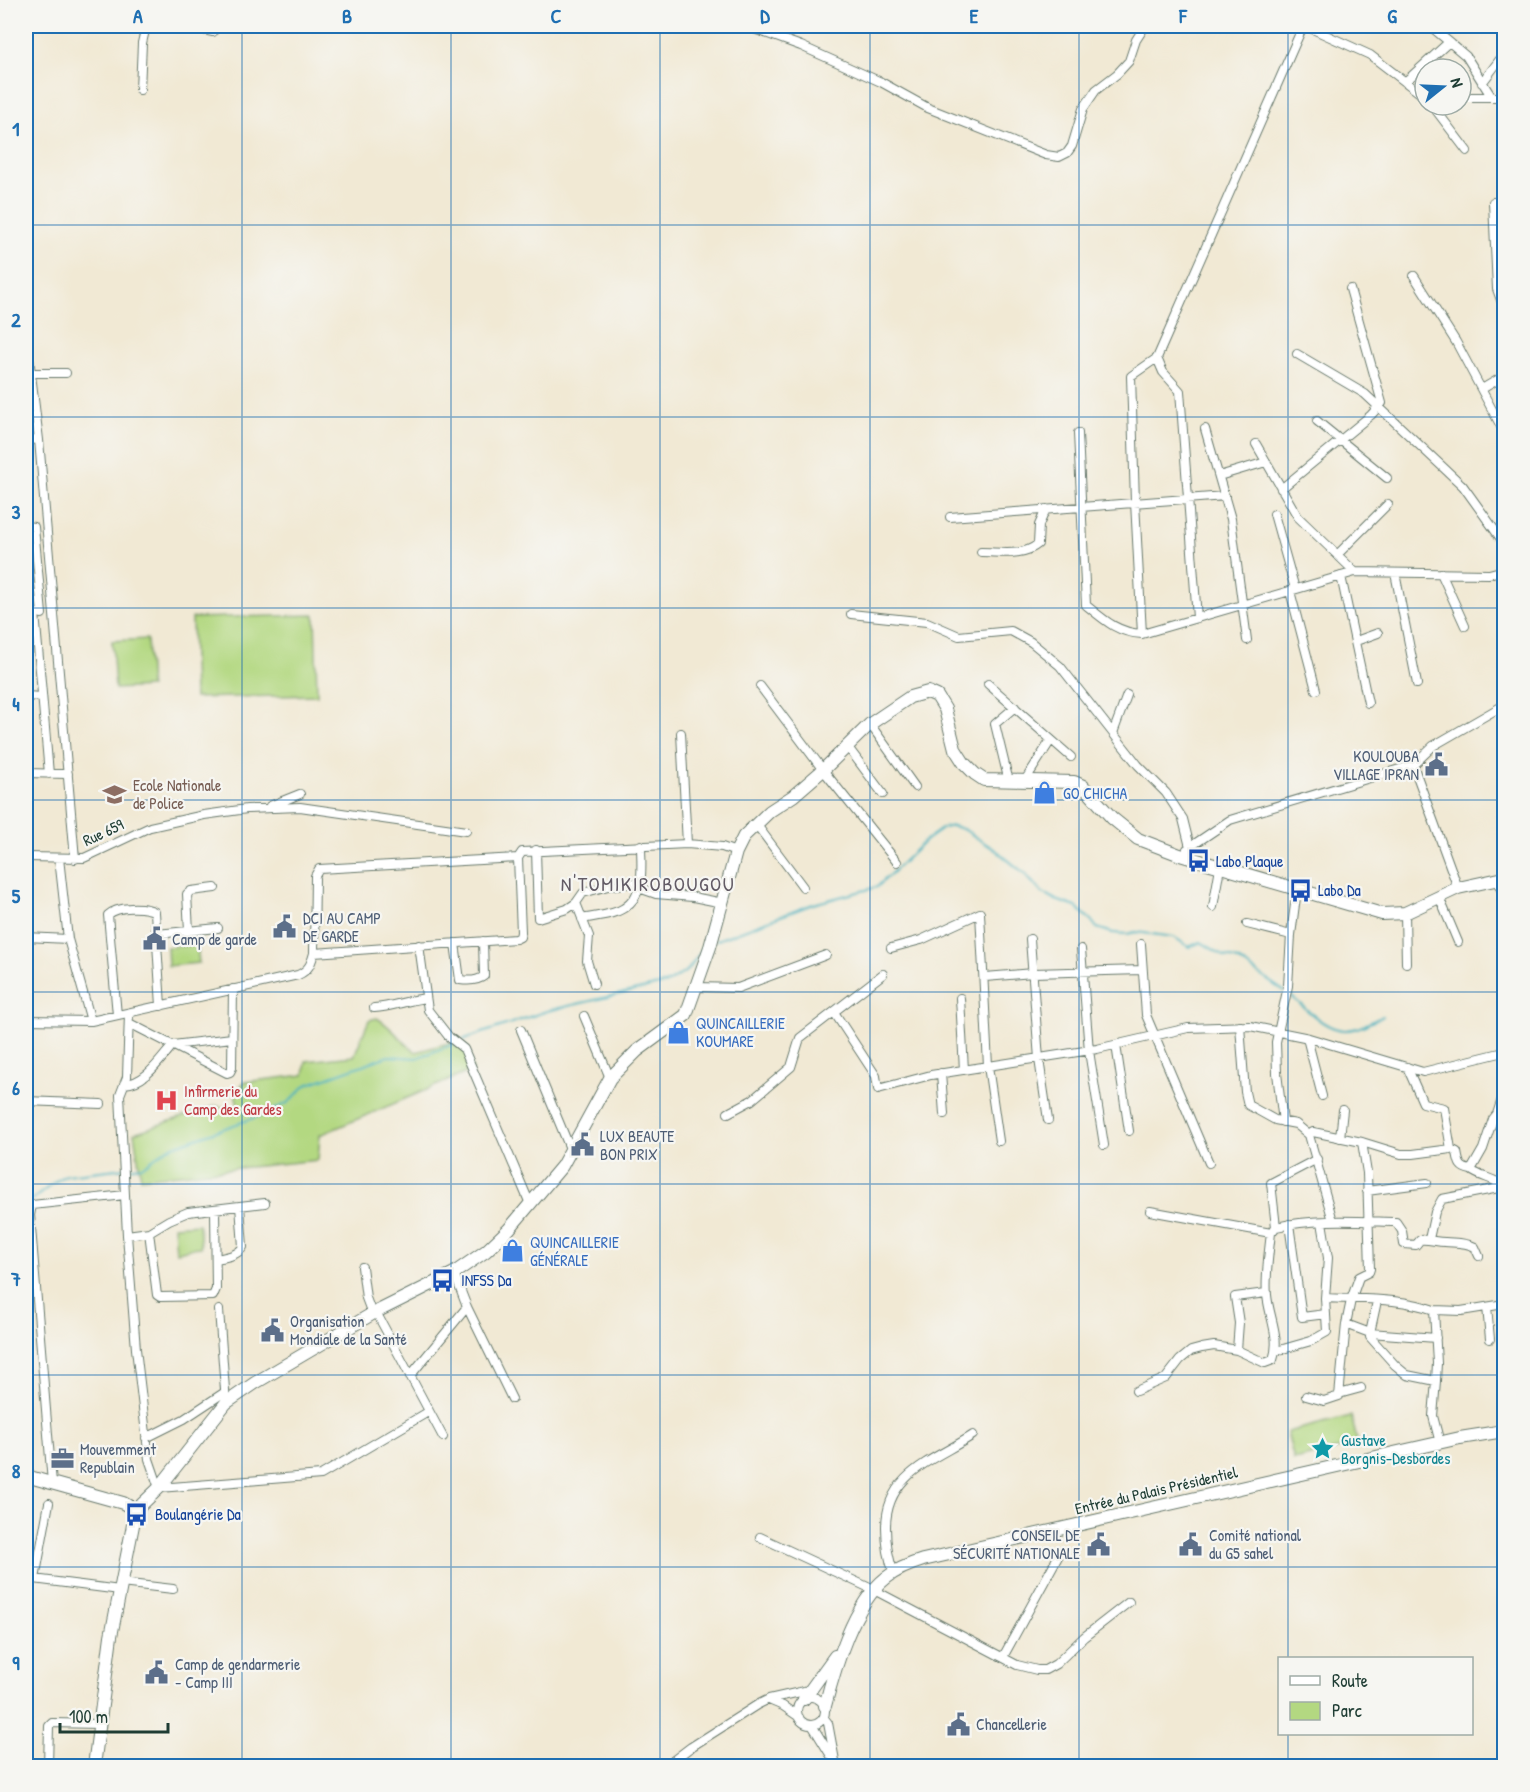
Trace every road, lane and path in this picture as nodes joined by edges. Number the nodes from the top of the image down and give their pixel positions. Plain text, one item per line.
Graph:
1 (146, 26) edge
2 (186, 26) edge
3 (746, 26) edge
4 (1145, 26) edge
5 (1305, 26) edge
6 (1430, 26) edge
7 (213, 32) dead end
8 (1449, 42) junction
9 (1504, 54) edge
10 (1405, 82) junction
11 (1482, 83) junction
12 (1413, 88) edge
13 (140, 90) dead end
14 (1491, 96) junction
15 (1473, 97) edge
16 (1504, 97) edge
17 (1441, 117) edge
18 (1467, 151) dead end
19 (1493, 202) dead end
20 (1414, 276) dead end
21 (1350, 289) dead end
22 (1504, 308) edge
23 (26, 333) edge
24 (1297, 354) dead end
25 (1157, 358) junction
26 (32, 373) junction
27 (66, 373) dead end
28 (1504, 376) edge
29 (1482, 389) junction
30 (1378, 407) junction
31 (1317, 421) dead end
32 (1205, 429) dead end
33 (1504, 432) edge
34 (1078, 434) dead end
35 (26, 439) edge
36 (39, 440) junction
37 (1340, 440) junction
38 (1256, 444) dead end
39 (1266, 462) junction
40 (1219, 476) junction
41 (1387, 478) dead end
42 (1281, 489) junction
43 (1225, 496) junction
44 (1188, 499) junction
45 (1135, 502) junction
46 (1388, 504) dead end
47 (1082, 506) junction
48 (1046, 509) junction
49 (1274, 514) dead end
50 (950, 518) dead end
51 (26, 526) edge
52 (1504, 543) edge
53 (981, 552) dead end
54 (1337, 555) junction
55 (1504, 570) edge
56 (1355, 572) junction
57 (1395, 573) junction
58 (1441, 573) junction
59 (1341, 576) junction
60 (1293, 590) junction
61 (1243, 604) junction
62 (26, 613) edge
63 (39, 613) junction
64 (54, 614) junction
65 (851, 614) dead end
66 (1197, 618) junction
67 (1465, 627) dead end
68 (1378, 633) dead end
69 (1142, 634) junction
70 (1247, 640) dead end
71 (1356, 641) junction
72 (988, 684) dead end
73 (1418, 684) dead end
74 (760, 686) dead end
75 (1316, 690) dead end
76 (1127, 695) dead end
77 (26, 696) edge
78 (42, 697) junction
79 (1368, 703) dead end
80 (1504, 705) edge
81 (1015, 707) junction
82 (870, 724) junction
83 (1113, 733) junction
84 (681, 734) dead end
85 (1051, 740) junction
86 (847, 746) junction
87 (1071, 757) dead end
88 (1413, 765) junction
89 (823, 770) junction
90 (26, 774) edge
91 (49, 774) junction
92 (68, 774) junction
93 (1009, 782) junction
94 (1024, 782) junction
95 (915, 787) dead end
96 (300, 794) dead end
97 (883, 794) dead end
98 (263, 809) junction
99 (756, 824) junction
100 (466, 831) dead end
101 (687, 844) junction
102 (641, 845) junction
103 (536, 850) junction
104 (1185, 851) junction
105 (736, 852) junction
106 (26, 857) edge
107 (59, 858) junction
108 (518, 858) junction
109 (75, 859) junction
110 (897, 862) dead end
111 (1220, 867) junction
112 (1500, 878) edge
113 (640, 885) junction
114 (803, 887) dead end
115 (215, 888) dead end
116 (1458, 888) junction
117 (1297, 889) junction
118 (1504, 895) edge
119 (1439, 897) junction
120 (576, 903) junction
121 (723, 903) junction
122 (1213, 907) dead end
123 (1405, 913) junction
124 (582, 919) junction
125 (1247, 924) dead end
126 (218, 928) dead end
127 (189, 931) junction
128 (158, 934) junction
129 (1291, 935) junction
130 (26, 937) edge
131 (68, 939) junction
132 (1030, 939) dead end
133 (483, 941) junction
134 (1458, 942) dead end
135 (455, 943) junction
136 (1141, 944) dead end
137 (419, 945) junction
138 (891, 948) dead end
139 (1082, 949) dead end
140 (314, 953) junction
141 (825, 955) dead end
142 (1406, 963) dead end
143 (1142, 970) junction
144 (1033, 973) junction
145 (1083, 973) junction
146 (883, 974) dead end
147 (985, 977) junction
148 (594, 984) dead end
149 (696, 987) junction
150 (233, 989) junction
151 (426, 998) junction
152 (960, 998) dead end
153 (160, 1006) junction
154 (374, 1008) dead end
155 (834, 1012) junction
156 (129, 1013) junction
157 (117, 1015) junction
158 (584, 1016) dead end
159 (26, 1020) edge
160 (91, 1021) junction
161 (129, 1023) junction
162 (1240, 1026) junction
163 (521, 1030) dead end
164 (1278, 1032) junction
165 (1155, 1036) junction
166 (232, 1038) junction
167 (1306, 1038) junction
168 (173, 1045) junction
169 (1116, 1045) junction
170 (1089, 1050) junction
171 (1504, 1052) edge
172 (1039, 1059) junction
173 (988, 1066) junction
174 (1407, 1067) junction
175 (964, 1070) junction
176 (941, 1073) junction
177 (610, 1078) junction
178 (124, 1084) junction
179 (1504, 1093) edge
180 (1322, 1096) dead end
181 (26, 1101) edge
182 (101, 1104) dead end
183 (1343, 1110) dead end
184 (728, 1113) dead end
185 (944, 1114) dead end
186 (1048, 1120) dead end
187 (1283, 1122) junction
188 (1129, 1131) dead end
189 (1309, 1135) junction
190 (1340, 1138) junction
191 (999, 1141) dead end
192 (1362, 1142) junction
193 (1104, 1145) dead end
194 (1451, 1149) junction
195 (571, 1151) junction
196 (1317, 1159) junction
197 (1209, 1163) dead end
198 (1472, 1170) junction
199 (1427, 1183) dead end
200 (1504, 1187) edge
201 (1367, 1191) junction
202 (125, 1195) junction
203 (266, 1203) dead end
204 (530, 1204) junction
205 (240, 1206) junction
206 (214, 1209) junction
207 (1150, 1211) dead end
208 (1333, 1221) junction
209 (1368, 1221) junction
210 (1323, 1222) junction
211 (1289, 1224) junction
212 (1273, 1230) junction
213 (149, 1232) junction
214 (127, 1235) junction
215 (1429, 1239) junction
216 (29, 1241) edge
217 (1479, 1256) dead end
218 (216, 1259) junction
219 (362, 1268) dead end
220 (454, 1273) junction
221 (1266, 1293) junction
222 (1324, 1298) junction
223 (1351, 1299) junction
224 (1377, 1301) junction
225 (1504, 1304) edge
226 (467, 1307) junction
227 (1487, 1307) junction
228 (219, 1310) dead end
229 (1434, 1310) junction
230 (374, 1313) junction
231 (1326, 1314) junction
232 (1346, 1324) junction
233 (1370, 1332) junction
234 (1436, 1338) junction
235 (1490, 1339) dead end
236 (1237, 1350) junction
237 (1276, 1351) junction
238 (410, 1376) junction
239 (1437, 1381) junction
240 (1361, 1388) dead end
241 (1136, 1391) dead end
242 (1339, 1394) junction
243 (1306, 1396) dead end
244 (226, 1398) junction
245 (512, 1399) dead end
246 (428, 1412) junction
247 (1504, 1431) edge
248 (973, 1435) dead end
249 (443, 1437) dead end
250 (146, 1438) junction
251 (1440, 1443) junction
252 (26, 1476) edge
253 (51, 1483) junction
254 (159, 1488) junction
255 (49, 1503) dead end
256 (136, 1510) junction
257 (760, 1538) dead end
258 (1060, 1553) dead end
259 (894, 1573) junction
260 (30, 1579) edge
261 (120, 1587) junction
262 (173, 1589) dead end
263 (874, 1590) junction
264 (1129, 1602) dead end
265 (849, 1635) junction
266 (1003, 1657) junction
267 (813, 1688) junction
268 (804, 1699) junction
269 (769, 1700) junction
270 (824, 1712) junction
271 (799, 1717) junction
272 (99, 1724) junction
273 (812, 1725) junction
274 (836, 1764) edge
275 (48, 1767) edge
276 (94, 1767) edge
277 (666, 1767) edge

1 - 13 street
2 - 7 street
3 - 4 street
5 - 10 street
5 - 25 street
6 - 8 street
8 - 10 street
8 - 11 street
9 - 11 street
10 - 12 street
11 - 14 street
14 - 15 street
14 - 16 street
17 - 18 street
19 - 22 street
20 - 29 street
21 - 30 street
23 - 26 street
24 - 30 street
25 - 44 street
25 - 45 street
26 - 27 street
26 - 36 street
28 - 29 street
29 - 33 street
30 - 37 street
30 - 52 street
31 - 37 street
32 - 40 street
34 - 47 street
35 - 36 street
36 - 64 street
37 - 41 street
37 - 42 street
38 - 39 street
39 - 40 street
39 - 42 street
40 - 43 street
42 - 54 street
43 - 44 street
43 - 61 street
44 - 45 street
44 - 66 street
45 - 47 street
45 - 69 street
46 - 54 street
47 - 48 street
47 - 69 street
48 - 50 street
48 - 53 street
49 - 60 street
51 - 63 street
54 - 56 street
55 - 58 street
56 - 57 street
56 - 59 street
57 - 58 street
57 - 73 street
58 - 67 street
59 - 60 street
59 - 71 street
60 - 61 street
60 - 75 street
61 - 66 street
61 - 70 street
62 - 63 street
63 - 64 street
63 - 78 street
64 - 92 street
65 - 83 street
66 - 69 street
68 - 71 street
71 - 79 street
72 - 81 street
74 - 89 street
76 - 83 street
77 - 78 street
78 - 91 street
80 - 88 street
81 - 85 street
81 - 93 street
82 - 86 street
82 - 93 street
82 - 95 street
83 - 104 street
84 - 101 street
85 - 87 street
85 - 94 street
86 - 89 street
86 - 97 street
88 - 104 street
88 - 116 street
89 - 99 street
89 - 110 street
90 - 91 street
91 - 92 street
92 - 109 street
93 - 94 street
94 - 104 street
96 - 98 street, Rue 659
98 - 100 street, Rue 659
98 - 109 street, Rue 659
99 - 105 street
99 - 114 street
101 - 102 street
101 - 105 street
102 - 103 street
102 - 113 street
103 - 108 street
103 - 120 street
104 - 111 street
105 - 121 street
106 - 107 street, Rue 659
107 - 109 street, Rue 659
107 - 131 street
108 - 133 street
108 - 140 street
111 - 117 street
111 - 122 street
112 - 116 street
112 - 118 street
113 - 120 street
113 - 121 street
113 - 124 street
115 - 127 street
116 - 119 street
117 - 123 street
117 - 129 street
119 - 123 street
119 - 134 street
120 - 124 street
121 - 149 street
123 - 142 street
124 - 148 street
125 - 129 street
126 - 127 street
127 - 128 street
128 - 153 street
128 - 157 street
129 - 164 street
130 - 131 street
131 - 160 street
132 - 144 street
133 - 135 street
133 - 135 street
135 - 137 street
136 - 143 street
137 - 140 street
137 - 151 street
138 - 147 street
139 - 145 street
140 - 150 street
141 - 149 street
143 - 145 street
143 - 165 street
144 - 145 street
144 - 147 street
144 - 172 street
145 - 170 street
146 - 155 street
147 - 173 street
149 - 177 street
150 - 153 street
150 - 166 street
151 - 154 street
151 - 204 street
152 - 175 street
153 - 156 street
155 - 176 street
155 - 184 street
156 - 157 street
156 - 161 street
157 - 160 street
158 - 177 street
159 - 160 street
161 - 168 street
161 - 178 street
162 - 164 street
162 - 165 street
162 - 187 street
163 - 195 street
164 - 167 street
164 - 187 street
165 - 169 street
165 - 197 street
166 - 168 street
166 - 168 street
167 - 174 street
167 - 180 street
168 - 178 street
169 - 170 street
169 - 188 street
170 - 172 street
170 - 193 street
171 - 174 street
172 - 173 street
172 - 186 street
173 - 175 street
173 - 191 street
174 - 194 street
175 - 176 street
176 - 185 street
177 - 195 street
178 - 202 street
179 - 198 street
181 - 182 street
183 - 190 street
187 - 189 street
189 - 190 street
189 - 196 street
190 - 192 street
192 - 194 street
192 - 201 street
194 - 198 street
195 - 204 street
196 - 208 street
196 - 212 street
198 - 200 street
199 - 201 street
200 - 215 street
201 - 209 street
202 - 214 street
202 - 216 street
203 - 205 street
204 - 220 street
205 - 206 street
205 - 218 street
206 - 213 street
206 - 218 street
207 - 212 street
208 - 209 street
208 - 210 street
209 - 215 street
209 - 223 street
210 - 211 street
210 - 222 street
211 - 212 street
211 - 231 street
212 - 221 street
213 - 214 street
213 - 218 street
214 - 250 street
215 - 217 street
216 - 253 street
219 - 230 street
220 - 226 street
220 - 230 street
221 - 236 street
221 - 237 street
222 - 223 street
222 - 231 street
223 - 224 street
223 - 232 street
224 - 229 street
224 - 233 street
225 - 227 street
226 - 238 street
226 - 245 street
227 - 229 street
227 - 235 street
228 - 244 street
229 - 234 street
230 - 238 street
230 - 244 street
231 - 237 street
232 - 233 street
232 - 242 street
233 - 234 street
233 - 239 street
234 - 239 street
236 - 237 street
236 - 241 street
238 - 246 street
239 - 251 street
240 - 242 street
242 - 243 street
244 - 250 street
244 - 254 street
246 - 249 street
246 - 254 street
247 - 251 street, Entrée du Palais Présidentiel
248 - 259 street
250 - 254 street
251 - 259 street, Entrée du Palais Présidentiel
252 - 253 street
253 - 256 street
254 - 256 street
255 - 260 street
256 - 261 street
257 - 263 street
258 - 266 street
259 - 263 street, Entrée du Palais Présidentiel
260 - 261 street
261 - 262 street
261 - 272 street
263 - 265 street, Entrée du Palais Présidentiel
263 - 266 street
264 - 266 street
265 - 267 street, Entrée du Palais Présidentiel
265 - 270 street, Entrée du Palais Présidentiel
267 - 268 street, Entrée du Palais Présidentiel
267 - 269 street
268 - 270 street
268 - 271 street
269 - 271 street
269 - 277 street
270 - 273 street
270 - 274 street
271 - 273 street
272 - 275 street
272 - 276 street
273 - 274 street

